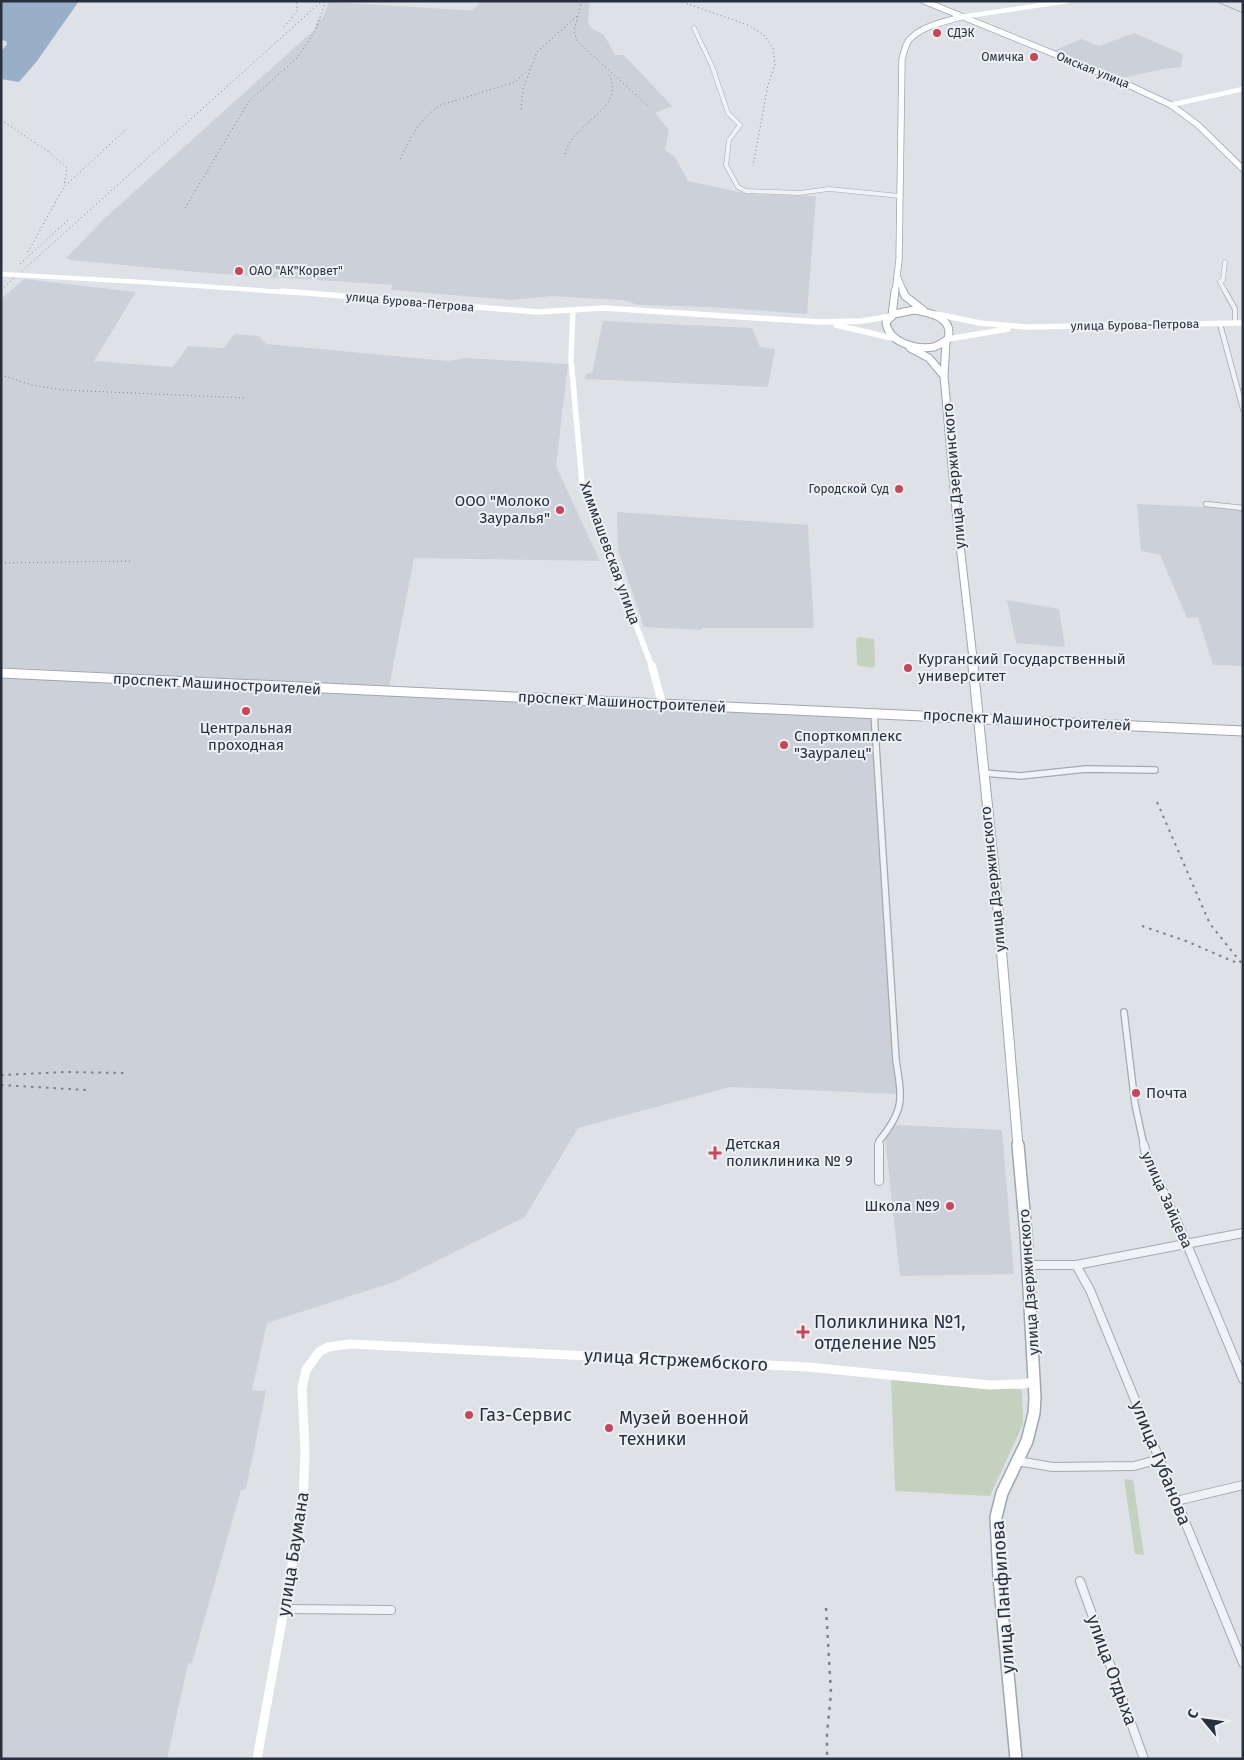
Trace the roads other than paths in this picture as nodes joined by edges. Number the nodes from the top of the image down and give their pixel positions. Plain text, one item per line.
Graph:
1 (924, 1) edge
2 (1068, 1) edge
3 (961, 17) junction
4 (694, 28) dead end
5 (1243, 89) edge
6 (1185, 101) junction
7 (1171, 105) junction
8 (1184, 112) junction
9 (1243, 168) edge
10 (900, 196) junction
11 (1225, 262) dead end
12 (1, 274) edge
13 (898, 278) junction
14 (573, 310) junction
15 (925, 311) junction
16 (936, 314) junction
17 (892, 316) junction
18 (820, 322) junction
19 (1235, 323) junction
20 (1243, 323) edge
21 (1220, 324) junction
22 (1026, 327) junction
23 (892, 338) junction
24 (947, 341) junction
25 (901, 343) junction
26 (944, 376) junction
27 (1243, 409) edge
28 (1206, 504) dead end
29 (1243, 508) edge
30 (1, 673) edge
31 (662, 703) junction
32 (874, 713) junction
33 (978, 718) junction
34 (1243, 731) edge
35 (1155, 770) dead end
36 (983, 773) junction
37 (1124, 1012) dead end
38 (878, 1181) dead end
39 (1243, 1233) edge
40 (1186, 1242) junction
41 (1076, 1264) junction
42 (1029, 1265) junction
43 (319, 1352) joint
44 (1243, 1379) edge
45 (1034, 1382) junction
46 (1160, 1459) junction
47 (1017, 1461) junction
48 (1243, 1485) edge
49 (1176, 1501) junction
50 (1080, 1581) dead end
51 (285, 1609) junction
52 (391, 1610) dead end
53 (1243, 1663) edge
54 (257, 1759) edge
55 (1016, 1759) edge
56 (1144, 1759) edge

1 - 3 main road, Омская улица
2 - 3 main road
3 - 7 main road, Омская улица
3 - 10 main road
4 - 10 street
5 - 6 main road
6 - 7 main road
6 - 8 main road
7 - 8 main road, Омская улица
8 - 9 main road, Омская улица
10 - 13 main road
11 - 19 street
12 - 14 main road, улица Бурова-Петрова, bridge
13 - 15 main road
13 - 17 main road
14 - 18 main road, улица Бурова-Петрова
14 - 31 main road, Химмашевская улица
15 - 16 main road
15 - 17 main road
16 - 22 main road, улица Бурова-Петрова
16 - 24 main road
17 - 18 main road, улица Бурова-Петрова
17 - 23 main road
18 - 23 main road, улица Бурова-Петрова
19 - 20 main road, улица Бурова-Петрова
19 - 21 main road, улица Бурова-Петрова
21 - 22 main road, улица Бурова-Петрова
21 - 27 street
22 - 24 main road, улица Бурова-Петрова
23 - 25 main road
24 - 25 main road
24 - 26 main road, улица Дзержинского
25 - 26 main road
26 - 33 main road, улица Дзержинского
28 - 29 street
30 - 31 main road, проспект Машиностроителей
31 - 32 main road, проспект Машиностроителей
32 - 33 main road, проспект Машиностроителей
32 - 38 street
33 - 34 main road, проспект Машиностроителей
33 - 36 main road, улица Дзержинского
35 - 36 street
36 - 42 main road, улица Дзержинского
37 - 40 street, улица Зайцева
39 - 40 street
40 - 41 street
40 - 44 street, улица Зайцева
41 - 42 street
41 - 46 street, улица Губанова
42 - 45 main road, улица Дзержинского
43 - 45 main road, улица Ястржембского
43 - 51 main road, улица Баумана
45 - 47 main road, улица Панфилова
46 - 47 street
46 - 49 street, улица Губанова
47 - 55 main road, улица Панфилова
48 - 49 street
49 - 53 street, улица Губанова
50 - 56 street, улица Отдыха
51 - 52 street
51 - 54 main road, улица Баумана

